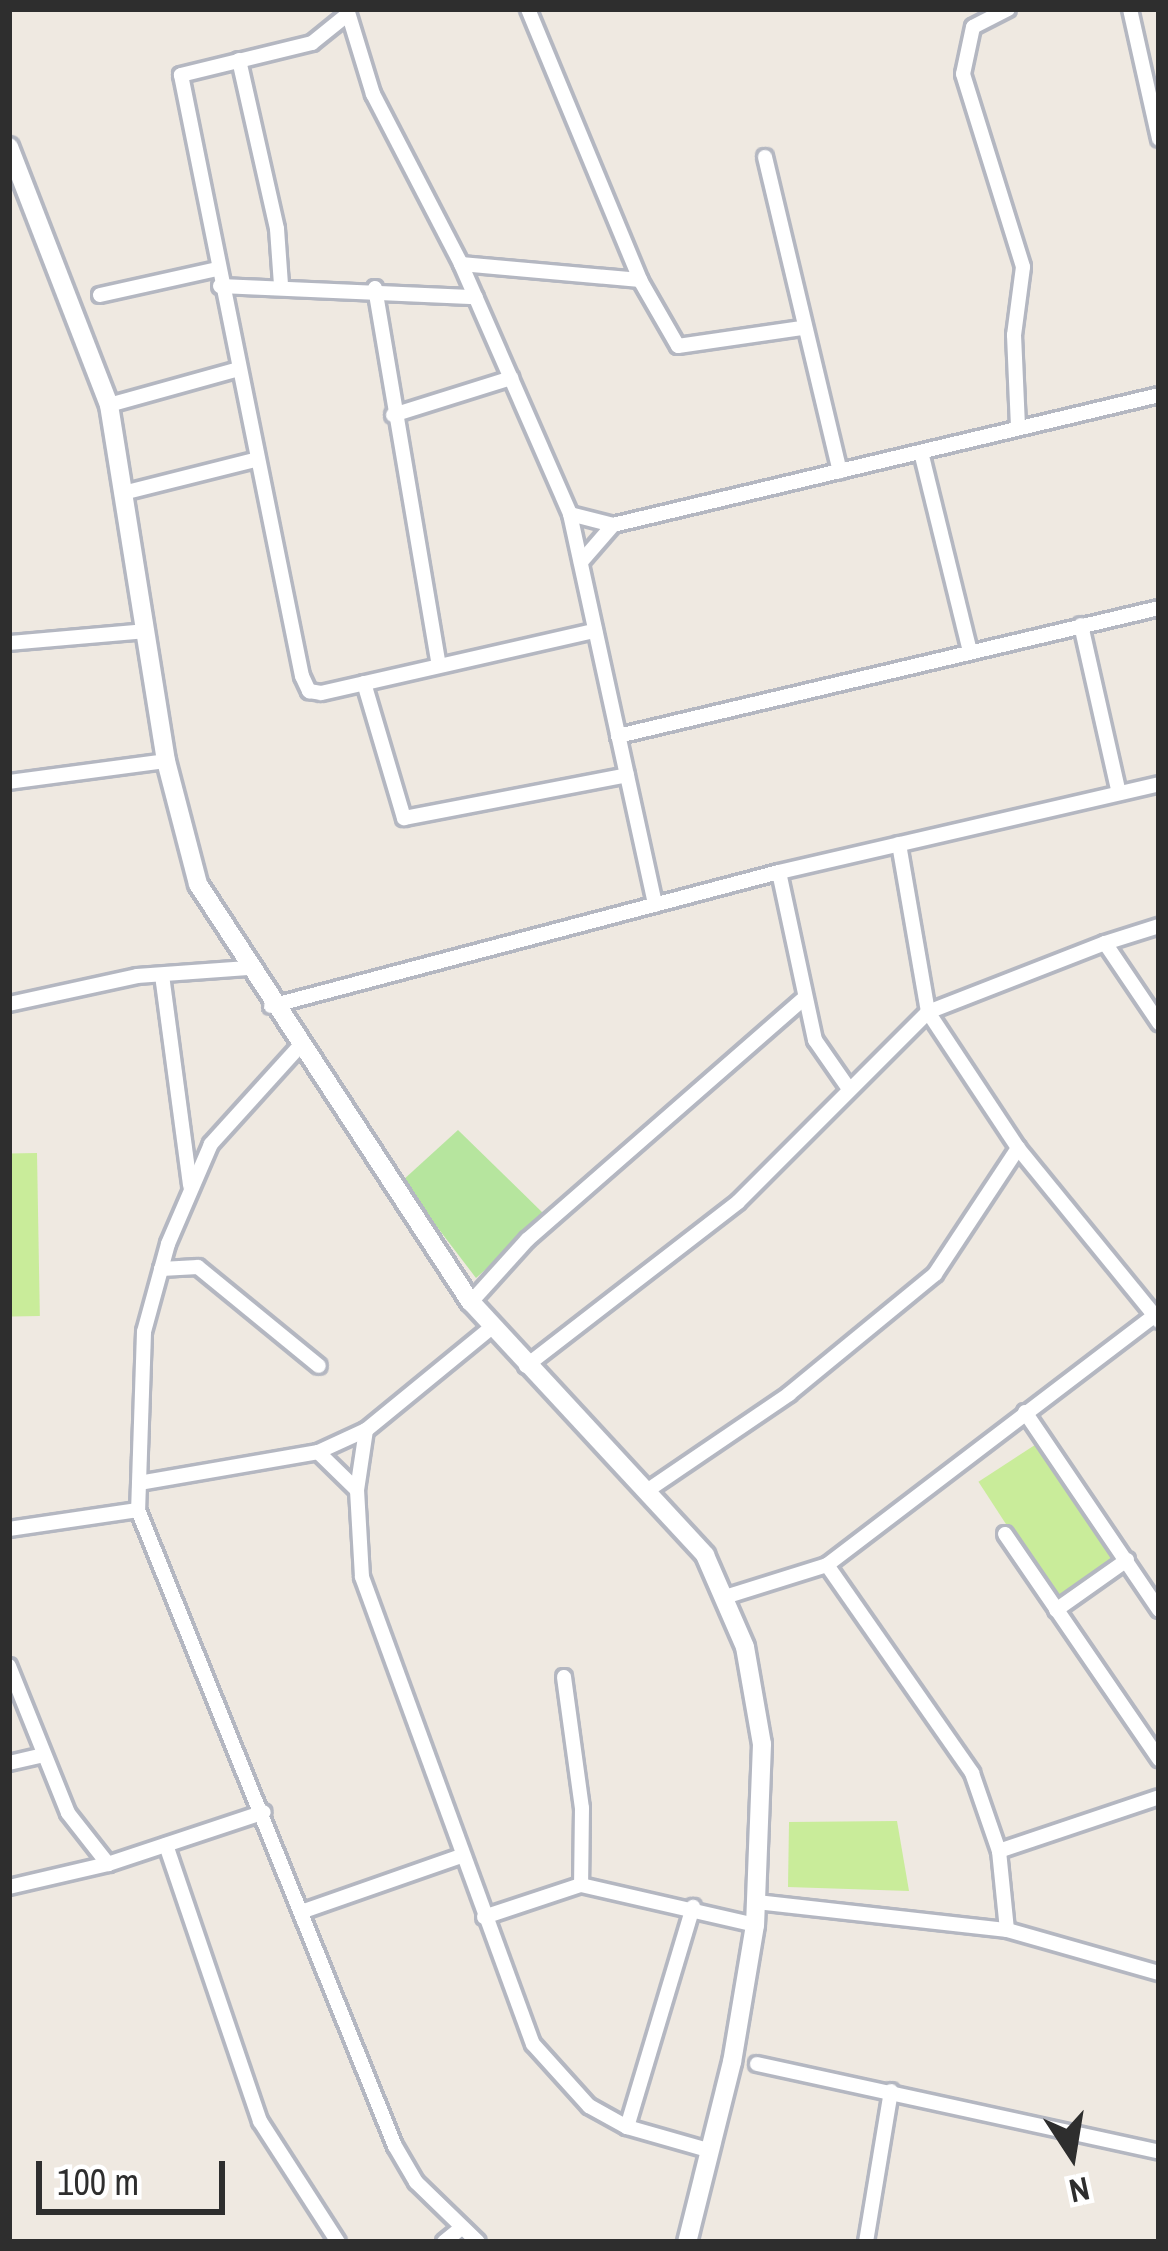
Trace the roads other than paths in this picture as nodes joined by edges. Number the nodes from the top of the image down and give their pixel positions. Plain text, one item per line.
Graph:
1 (528, 9) edge
2 (1008, 9) edge
3 (1130, 9) edge
4 (347, 12) edge
5 (239, 60) junction
6 (1158, 134) edge
7 (9, 147) edge
8 (765, 157) dead end
9 (461, 264) junction
10 (219, 278) junction
11 (640, 280) junction
12 (281, 285) junction
13 (375, 288) junction
14 (100, 295) dead end
15 (476, 297) junction
16 (802, 328) junction
17 (235, 370) junction
18 (511, 378) junction
19 (1159, 395) edge
20 (109, 405) junction
21 (393, 415) junction
22 (1018, 428) junction
23 (921, 452) junction
24 (254, 460) junction
25 (840, 471) junction
26 (127, 492) junction
27 (570, 514) junction
28 (613, 525) junction
29 (580, 562) junction
30 (1159, 608) edge
31 (1081, 626) junction
32 (145, 631) junction
33 (595, 631) junction
34 (9, 641) edge
35 (970, 652) junction
36 (439, 665) junction
37 (364, 683) junction
38 (618, 736) junction
39 (166, 761) junction
40 (627, 775) junction
41 (9, 782) edge
42 (1159, 784) edge
43 (1119, 793) junction
44 (898, 844) junction
45 (778, 872) junction
46 (655, 905) junction
47 (1159, 926) edge
48 (1105, 943) junction
49 (248, 968) junction
50 (162, 975) junction
51 (804, 998) junction
52 (9, 1004) edge
53 (272, 1006) junction
54 (928, 1012) junction
55 (1159, 1023) edge
56 (298, 1048) junction
57 (847, 1086) junction
58 (1018, 1148) junction
59 (190, 1185) junction
60 (160, 1270) junction
61 (471, 1302) junction
62 (1157, 1318) edge
63 (492, 1327) junction
64 (319, 1366) dead end
65 (526, 1366) junction
66 (1025, 1412) junction
67 (366, 1430) junction
68 (318, 1452) junction
69 (139, 1483) junction
70 (357, 1490) junction
71 (648, 1490) junction
72 (138, 1510) junction
73 (9, 1529) edge
74 (1005, 1534) dead end
75 (1127, 1560) junction
76 (827, 1564) junction
77 (728, 1596) junction
78 (1056, 1610) junction
79 (1159, 1610) edge
80 (9, 1666) edge
81 (564, 1677) dead end
82 (43, 1755) junction
83 (1159, 1759) edge
84 (9, 1763) edge
85 (1159, 1797) edge
86 (264, 1812) junction
87 (166, 1845) junction
88 (999, 1852) junction
89 (461, 1856) junction
90 (108, 1864) junction
91 (581, 1886) junction
92 (9, 1887) edge
93 (757, 1901) junction
94 (693, 1906) junction
95 (301, 1912) junction
96 (484, 1916) junction
97 (755, 1925) junction
98 (1007, 1930) junction
99 (1159, 1973) edge
100 (757, 2064) dead end
101 (891, 2090) junction
102 (627, 2127) junction
103 (708, 2150) junction
104 (1159, 2152) edge
105 (460, 2229) junction
106 (338, 2242) edge
107 (443, 2242) edge
108 (478, 2242) edge
109 (687, 2242) edge
110 (866, 2242) edge

1 - 11 street
2 - 22 street
3 - 6 street
4 - 5 street
4 - 9 street
5 - 10 street
5 - 12 street
7 - 20 street
8 - 16 street
9 - 11 street
9 - 15 street
10 - 12 street
10 - 14 street
10 - 17 street
11 - 16 street
12 - 13 street
13 - 15 street
13 - 21 street
15 - 18 street
16 - 25 street
17 - 20 street
17 - 24 street
18 - 21 street
18 - 27 street
19 - 22 street
20 - 26 street
21 - 36 street
22 - 23 street
23 - 25 street
23 - 35 street
24 - 26 street
24 - 37 street
25 - 28 street
26 - 32 street
27 - 28 street
27 - 29 street
28 - 29 street
29 - 33 street
30 - 31 street
31 - 35 street
31 - 43 street
32 - 34 street
32 - 39 street
33 - 36 street
33 - 38 street
35 - 38 street
36 - 37 street
37 - 40 street
38 - 40 street
39 - 41 street
39 - 49 street
40 - 46 street
42 - 43 street
43 - 44 street
44 - 45 street
44 - 54 street
45 - 46 street
45 - 51 street
46 - 53 street
47 - 48 street
48 - 54 street
48 - 55 street
49 - 50 street
49 - 53 street
50 - 52 street
50 - 59 street
51 - 57 street
51 - 61 street
53 - 56 street
54 - 57 street
54 - 58 street
56 - 59 street
56 - 61 street
57 - 65 street
58 - 62 street
58 - 71 street
59 - 60 street
60 - 64 street
60 - 69 street
61 - 63 street
62 - 66 street
63 - 65 street
63 - 67 street
65 - 71 street
66 - 75 street
66 - 76 street
67 - 68 street
67 - 70 street
68 - 69 street
68 - 70 street
69 - 72 street
70 - 89 street
71 - 77 street
72 - 73 street
72 - 86 street
74 - 78 street
75 - 78 street
75 - 79 street
76 - 77 street
76 - 88 street
77 - 93 street
78 - 83 street
80 - 82 street
81 - 91 street
82 - 84 street
82 - 90 street
85 - 88 street
86 - 87 street
86 - 95 street
87 - 90 street
87 - 106 street
88 - 98 street
89 - 95 street
89 - 96 street
90 - 92 street
91 - 94 street
91 - 96 street
93 - 97 street
93 - 98 street
94 - 97 street
94 - 102 street
95 - 105 street
96 - 102 street
97 - 103 street
98 - 99 street
100 - 101 street
101 - 104 street
101 - 110 street
102 - 103 street
103 - 109 street
105 - 107 street
105 - 108 street

